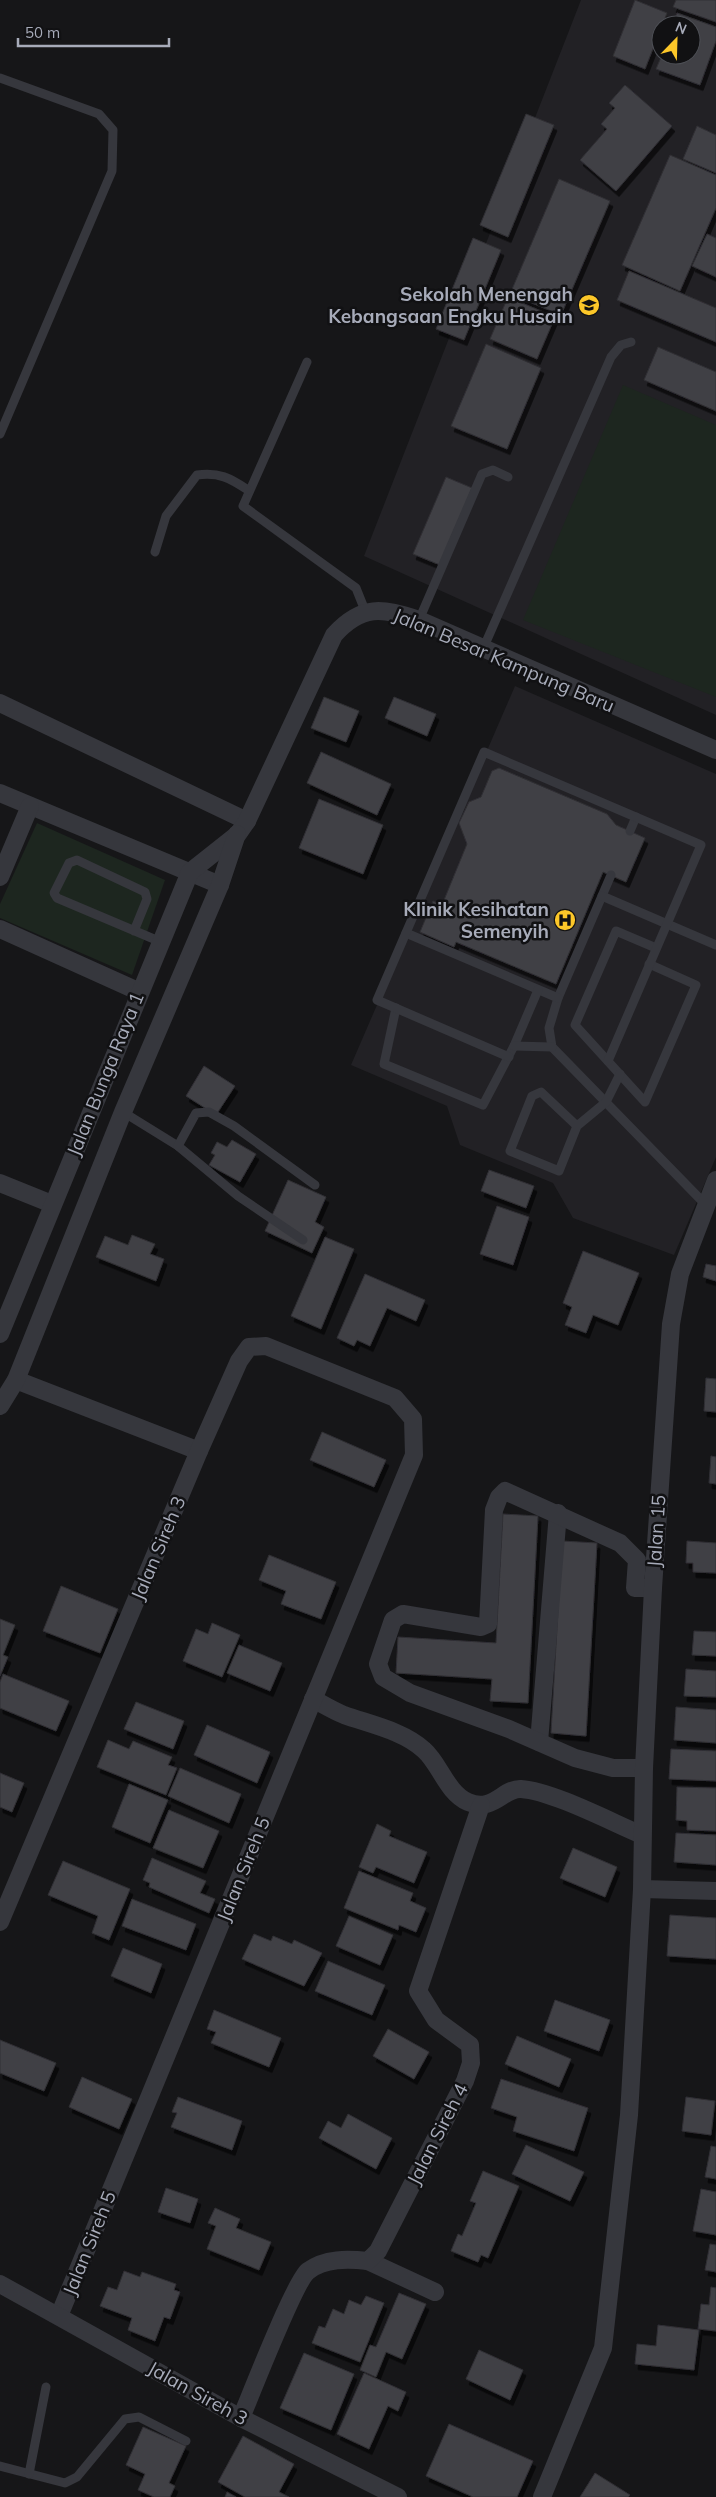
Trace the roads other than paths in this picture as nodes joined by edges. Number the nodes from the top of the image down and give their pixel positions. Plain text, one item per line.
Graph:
1 (0, 78) edge
2 (631, 342) dead end
3 (307, 362) dead end
4 (0, 434) edge
5 (508, 477) dead end
6 (248, 490) junction
7 (155, 552) dead end
8 (366, 613) junction
9 (419, 620) junction
10 (483, 648) junction
11 (0, 703) edge
12 (716, 750) edge
13 (0, 794) edge
14 (30, 806) junction
15 (636, 817) junction
16 (242, 827) junction
17 (630, 831) dead end
18 (190, 872) junction
19 (610, 875) dead end
20 (0, 877) edge
21 (220, 885) junction
22 (602, 896) junction
23 (666, 924) junction
24 (0, 929) edge
25 (134, 931) junction
26 (406, 933) junction
27 (161, 942) junction
28 (716, 945) edge
29 (656, 948) junction
30 (649, 964) junction
31 (538, 990) junction
32 (140, 992) junction
33 (558, 998) junction
34 (396, 1008) junction
35 (514, 1046) junction
36 (552, 1047) junction
37 (509, 1057) junction
38 (608, 1061) junction
39 (620, 1074) junction
40 (606, 1102) junction
41 (123, 1112) junction
42 (577, 1126) junction
43 (178, 1146) junction
44 (716, 1180) edge
45 (0, 1184) edge
46 (315, 1185) dead end
47 (52, 1204) junction
48 (706, 1204) junction
49 (303, 1240) dead end
50 (0, 1334) edge
51 (16, 1380) junction
52 (0, 1406) edge
53 (413, 1419) joint
54 (199, 1451) junction
55 (558, 1513) junction
56 (652, 1588) junction
57 (314, 1700) junction
58 (539, 1742) junction
59 (644, 1768) junction
60 (481, 1805) junction
61 (642, 1835) junction
62 (642, 1889) junction
63 (716, 1892) edge
64 (0, 1922) edge
65 (368, 2261) junction
66 (0, 2284) edge
67 (435, 2292) dead end
68 (59, 2316) junction
69 (46, 2387) dead end
70 (241, 2418) junction
71 (186, 2441) dead end
72 (0, 2466) edge
73 (29, 2474) junction
74 (398, 2497) edge
75 (542, 2497) edge

1 - 4 lane
2 - 10 lane
3 - 6 lane
5 - 9 lane
6 - 7 lane
6 - 8 lane
8 - 9 street, Jalan Besar Kampung Baru
8 - 16 street, Jalan Besar Kampung Baru
9 - 10 street, Jalan Besar Kampung Baru
10 - 12 street, Jalan Besar Kampung Baru
11 - 16 street
13 - 14 street
14 - 18 street
14 - 20 street
15 - 17 lane
15 - 23 lane
15 - 26 lane
16 - 18 street, Jalan Bunga Raya 1
16 - 21 street, Jalan Besar Kampung Baru
18 - 21 street
18 - 27 street, Jalan Bunga Raya 1
19 - 22 lane
21 - 41 street, Jalan Besar Kampung Baru
22 - 23 lane
22 - 33 lane
23 - 28 lane
23 - 29 lane
24 - 32 street
25 - 25 lane
25 - 27 lane
26 - 31 lane
26 - 34 lane
27 - 32 street, Jalan Bunga Raya 1
29 - 30 lane
29 - 38 lane
30 - 38 lane
30 - 39 lane
31 - 33 lane
31 - 35 lane
32 - 47 street, Jalan Bunga Raya 1
33 - 36 lane
34 - 37 lane
34 - 37 lane
35 - 36 lane
35 - 37 lane
36 - 40 lane
38 - 39 lane
39 - 40 lane
40 - 42 lane
40 - 48 lane
41 - 43 lane
41 - 51 street, Jalan Besar Kampung Baru
42 - 42 lane
43 - 46 lane
43 - 49 lane
44 - 48 street, Jalan 15
45 - 47 street
47 - 50 street, Jalan Bunga Raya 1
48 - 56 street, Jalan 15
51 - 52 street, Jalan Besar Kampung Baru
51 - 54 street
53 - 54 street, Jalan Sireh 3
53 - 57 street, Jalan Sireh 5
54 - 64 street, Jalan Sireh 3
55 - 56 street
55 - 58 street
55 - 58 street
56 - 59 street, Jalan 15
57 - 60 street
57 - 68 street, Jalan Sireh 5
58 - 59 street
59 - 61 street, Jalan 15
60 - 61 street
60 - 65 street, Jalan Sireh 4
61 - 62 street, Jalan 15
62 - 63 street
62 - 75 street, Jalan 15
65 - 67 street
65 - 70 street
66 - 68 street, Jalan Sireh 3
68 - 70 street, Jalan Sireh 3
69 - 73 lane
70 - 74 street, Jalan Sireh 3
71 - 73 lane
72 - 73 lane

